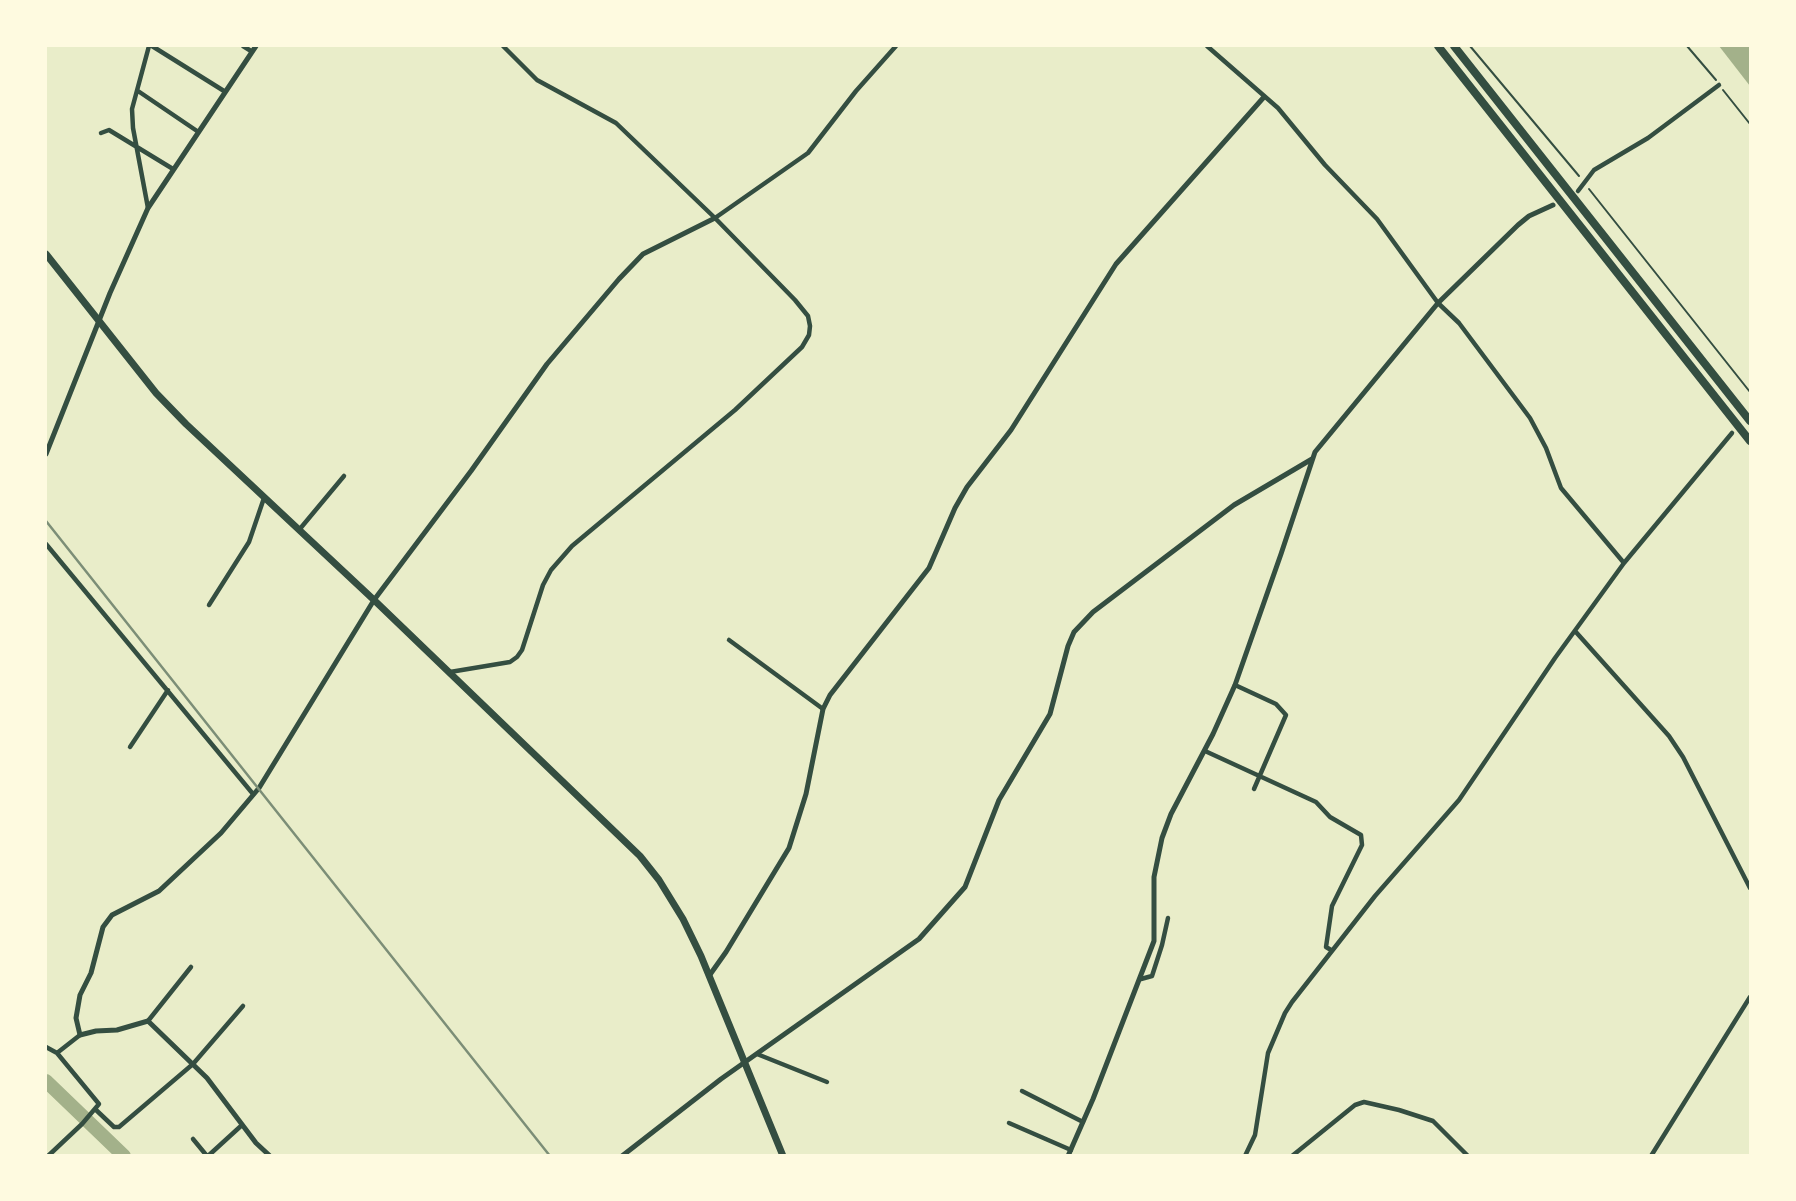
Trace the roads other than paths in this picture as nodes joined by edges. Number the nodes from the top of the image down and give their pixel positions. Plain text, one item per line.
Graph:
1 (149, 46) edge
2 (243, 46) edge
3 (502, 46) edge
4 (896, 46) edge
5 (1207, 46) edge
6 (1438, 46) edge
7 (1454, 46) edge
8 (253, 48) edge
9 (1720, 85) dead end
10 (138, 91) junction
11 (223, 91) junction
12 (1264, 97) junction
13 (197, 131) junction
14 (101, 134) dead end
15 (136, 145) junction
16 (173, 169) junction
17 (1578, 191) dead end
18 (1553, 205) dead end
19 (148, 208) junction
20 (715, 218) junction
21 (46, 254) edge
22 (1438, 303) junction
23 (99, 321) junction
24 (1751, 421) edge
25 (1732, 433) dead end
26 (1751, 440) edge
27 (46, 454) edge
28 (1312, 459) junction
29 (344, 476) dead end
30 (264, 498) junction
31 (298, 531) junction
32 (46, 544) edge
33 (1624, 563) junction
34 (374, 600) junction
35 (209, 605) dead end
36 (1575, 631) junction
37 (729, 640) dead end
38 (449, 673) junction
39 (1234, 685) junction
40 (168, 690) junction
41 (823, 709) junction
42 (130, 747) dead end
43 (1205, 751) junction
44 (1260, 775) junction
45 (1254, 789) dead end
46 (253, 794) junction
47 (1751, 888) edge
48 (1168, 918) dead end
49 (1331, 950) junction
50 (191, 967) dead end
51 (709, 976) junction
52 (1140, 979) junction
53 (1751, 997) edge
54 (243, 1006) dead end
55 (148, 1021) junction
56 (80, 1035) junction
57 (46, 1048) edge
58 (57, 1053) junction
59 (757, 1054) junction
60 (745, 1062) junction
61 (193, 1064) junction
62 (827, 1082) dead end
63 (1023, 1091) dead end
64 (93, 1111) junction
65 (1083, 1122) junction
66 (1009, 1123) dead end
67 (242, 1125) junction
68 (193, 1139) dead end
69 (1070, 1153) edge
70 (48, 1156) edge
71 (207, 1156) edge
72 (271, 1156) edge
73 (622, 1156) edge
74 (783, 1156) edge
75 (1245, 1156) edge
76 (1292, 1156) edge
77 (1468, 1156) edge
78 (1651, 1156) edge

1 - 10 street
1 - 11 street
2 - 8 street
3 - 20 street
4 - 20 street
5 - 12 street
6 - 26 highway
7 - 24 highway
8 - 11 street
9 - 17 street
10 - 13 street
10 - 15 street
11 - 13 street
12 - 22 street
12 - 41 street
13 - 16 street
14 - 15 street
15 - 16 street
15 - 19 street
16 - 19 street
18 - 22 street
19 - 23 street
20 - 34 street
20 - 38 street
21 - 23 highway
22 - 28 street
22 - 33 street
23 - 27 street
23 - 30 highway
25 - 33 street
28 - 39 street
28 - 59 street
29 - 31 street
30 - 31 highway
30 - 35 street
31 - 34 highway
32 - 40 street
33 - 36 street
34 - 38 highway
34 - 46 street
36 - 47 street
36 - 49 street
37 - 41 street
38 - 51 highway
39 - 43 street
39 - 44 street
40 - 42 street
40 - 46 street
41 - 51 street
43 - 44 street
43 - 52 street
44 - 45 street
44 - 49 street
46 - 56 street
48 - 52 street
49 - 75 street
50 - 55 street
51 - 60 highway
52 - 65 street
53 - 78 street
54 - 61 street
55 - 56 street
55 - 61 street
56 - 58 street
57 - 58 street
58 - 64 street
59 - 60 street
59 - 62 street
60 - 73 street
60 - 74 highway
61 - 64 street
61 - 67 street
63 - 65 street
64 - 70 street
65 - 69 street
66 - 69 street
67 - 71 street
67 - 72 street
68 - 71 street
76 - 77 street

